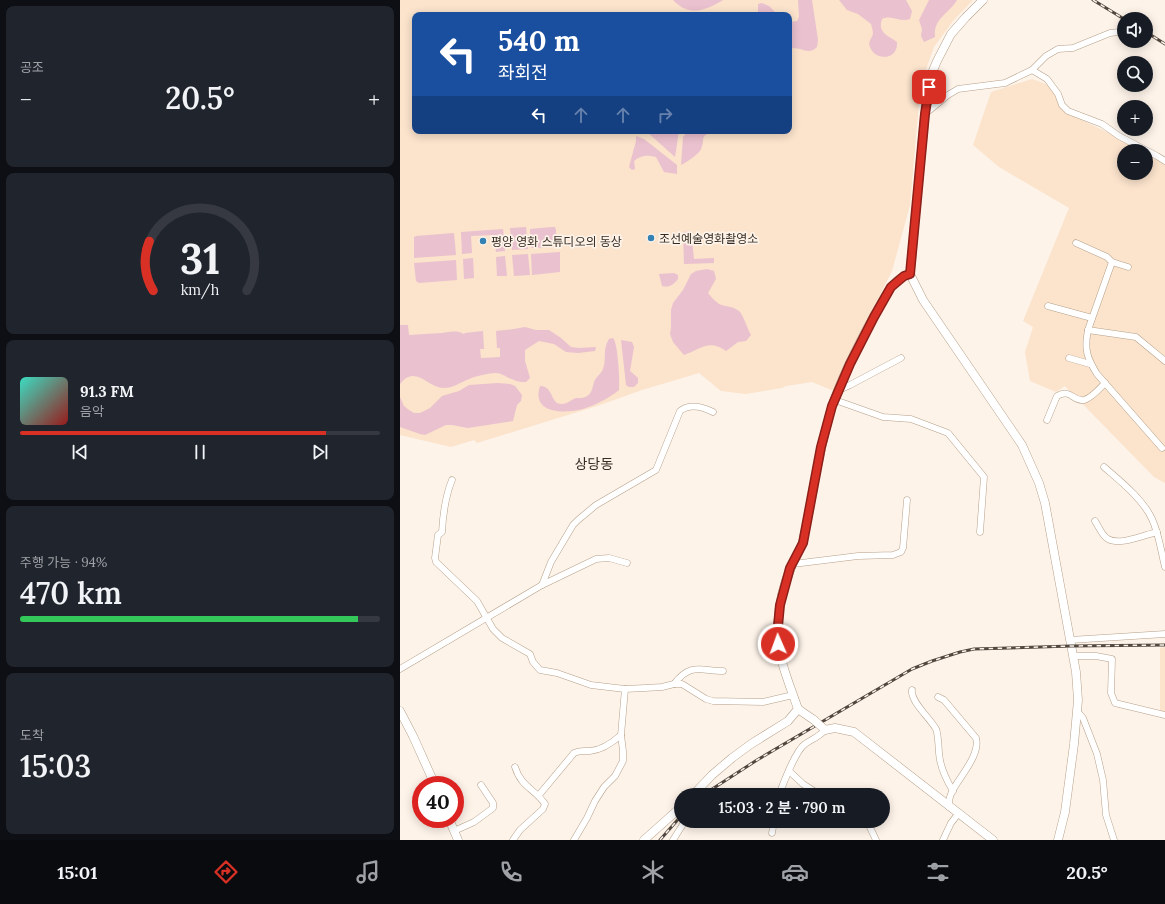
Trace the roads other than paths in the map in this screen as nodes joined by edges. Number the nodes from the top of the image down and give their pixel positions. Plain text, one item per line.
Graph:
1 (983, 0) edge
2 (1117, 32) edge
3 (1032, 70) junction
4 (925, 114) junction
5 (1165, 161) edge
6 (1076, 243) dead end
7 (1112, 262) junction
8 (1128, 267) dead end
9 (910, 274) junction
10 (1048, 306) dead end
11 (1092, 318) junction
12 (1088, 330) junction
13 (901, 358) dead end
14 (1070, 358) dead end
15 (1165, 361) edge
16 (1090, 364) junction
17 (1105, 383) junction
18 (839, 390) junction
19 (835, 400) junction
20 (712, 412) dead end
21 (1047, 420) dead end
22 (1162, 448) dead end
23 (1104, 467) dead end
24 (452, 480) dead end
25 (907, 500) dead end
26 (1095, 522) dead end
27 (980, 532) dead end
28 (1157, 532) junction
29 (627, 563) dead end
30 (793, 564) junction
31 (1165, 567) edge
32 (542, 585) junction
33 (487, 618) junction
34 (1165, 634) edge
35 (1070, 640) junction
36 (1073, 656) junction
37 (400, 669) edge
38 (723, 671) dead end
39 (674, 684) junction
40 (625, 688) junction
41 (912, 690) dead end
42 (793, 695) junction
43 (938, 697) dead end
44 (798, 709) junction
45 (400, 711) edge
46 (1077, 711) junction
47 (1165, 715) edge
48 (824, 729) junction
49 (620, 735) junction
50 (515, 767) dead end
51 (789, 771) junction
52 (431, 776) edge
53 (481, 785) dead end
54 (702, 788) edge
55 (782, 788) edge
56 (809, 788) edge
57 (953, 791) junction
58 (539, 795) junction
59 (949, 807) junction
60 (674, 813) edge
61 (958, 814) junction
62 (453, 828) edge
63 (681, 828) edge
64 (773, 828) edge
65 (870, 828) edge
66 (454, 831) junction
67 (772, 834) dead end
68 (458, 840) edge
69 (513, 840) edge
70 (574, 840) edge
71 (644, 840) edge
72 (673, 840) edge
73 (876, 840) edge
74 (943, 840) edge
75 (993, 840) edge
76 (1058, 840) edge
77 (1114, 840) edge

1 - 4 street
2 - 3 street
3 - 4 street
3 - 5 street
4 - 9 street
6 - 7 street
7 - 8 street
7 - 11 street
9 - 18 street
9 - 35 street
10 - 11 street
11 - 12 street
12 - 15 street
12 - 16 street
13 - 18 street
14 - 16 street
16 - 17 street
17 - 21 street
17 - 22 street
18 - 19 street
19 - 27 street
19 - 30 street
20 - 32 street
23 - 28 street
24 - 33 street
25 - 30 street
26 - 28 street
28 - 31 street
29 - 32 street
30 - 42 street
32 - 33 street
33 - 37 street
33 - 40 street
34 - 35 street
35 - 36 street
36 - 46 street
36 - 47 street
38 - 39 street
39 - 40 street
39 - 42 street
40 - 49 street
41 - 57 street
42 - 44 street
43 - 57 street
44 - 48 street, bridge
44 - 54 street
45 - 52 street
46 - 76 street
46 - 77 street
48 - 51 street
48 - 59 street
49 - 58 street
49 - 70 street
50 - 58 street
51 - 55 street
51 - 56 street
53 - 66 street
57 - 59 street
58 - 69 street
59 - 61 street
60 - 71 street
61 - 74 street
61 - 75 street
62 - 66 street
63 - 72 street
64 - 67 street
65 - 73 street
66 - 68 street

